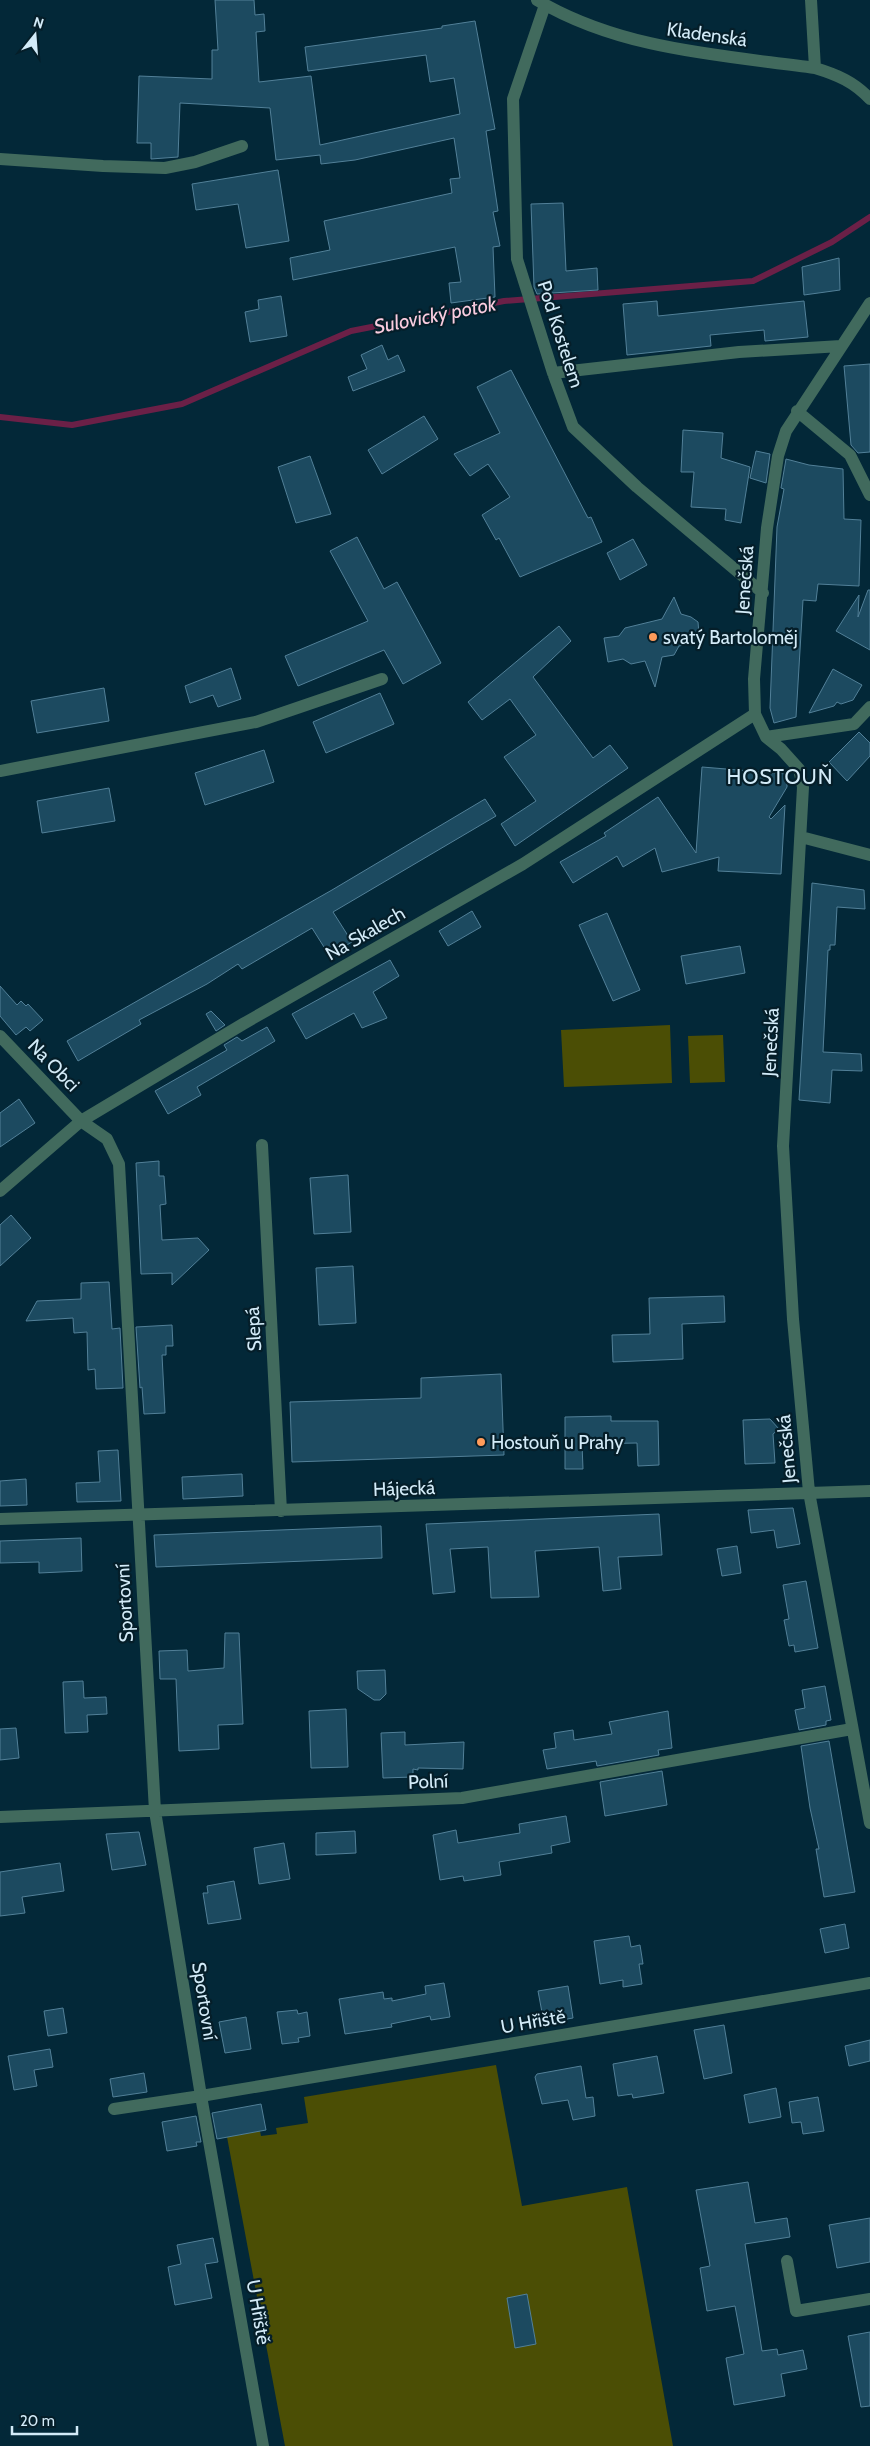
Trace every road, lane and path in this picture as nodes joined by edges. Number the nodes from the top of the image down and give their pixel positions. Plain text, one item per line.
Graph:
1 (811, 0) edge
2 (541, 2) edge
3 (815, 68) junction
4 (869, 96) edge
5 (242, 146) dead end
6 (0, 158) edge
7 (870, 303) edge
8 (841, 346) junction
9 (553, 373) junction
10 (797, 411) junction
11 (870, 495) edge
12 (763, 593) junction
13 (382, 679) dead end
14 (870, 708) edge
15 (755, 714) junction
16 (766, 736) junction
17 (0, 771) edge
18 (801, 837) junction
19 (870, 855) edge
20 (0, 1036) edge
21 (81, 1121) junction
22 (262, 1145) dead end
23 (0, 1191) edge
24 (870, 1491) edge
25 (809, 1492) junction
26 (281, 1511) junction
27 (137, 1516) junction
28 (0, 1519) edge
29 (852, 1729) junction
30 (155, 1811) junction
31 (0, 1817) edge
32 (870, 1823) edge
33 (870, 1983) edge
34 (201, 2096) junction
35 (114, 2109) dead end
36 (787, 2261) dead end
37 (870, 2299) edge
38 (263, 2446) edge

1 - 3 street
2 - 3 street, Kladenská
2 - 9 street, Pod Kostelem
3 - 4 street, Kladenská
5 - 6 street
7 - 8 street, Jenečská
8 - 9 street
8 - 10 street, Jenečská
9 - 12 street, Pod Kostelem
10 - 11 street
10 - 12 street, Jenečská
12 - 15 street, Jenečská
13 - 17 street
14 - 16 street
15 - 16 street, Jenečská
15 - 21 street, Na Skalech
16 - 18 street, Jenečská
18 - 19 street
18 - 25 street, Jenečská
20 - 21 street, Na Obci
21 - 23 street, Na Skalech
21 - 27 street, Sportovní
22 - 26 street, Slepá
24 - 25 street, Hájecká
25 - 26 street, Hájecká
25 - 29 street, Jenečská
26 - 27 street, Hájecká
27 - 28 street, Hájecká
27 - 30 street, Sportovní
29 - 30 street, Polní
29 - 32 street, Jenečská
30 - 31 street, Polní
30 - 34 street, Sportovní
33 - 34 street, U Hřiště
34 - 35 street, U Hřiště
34 - 38 street, U Hřiště
36 - 37 street

